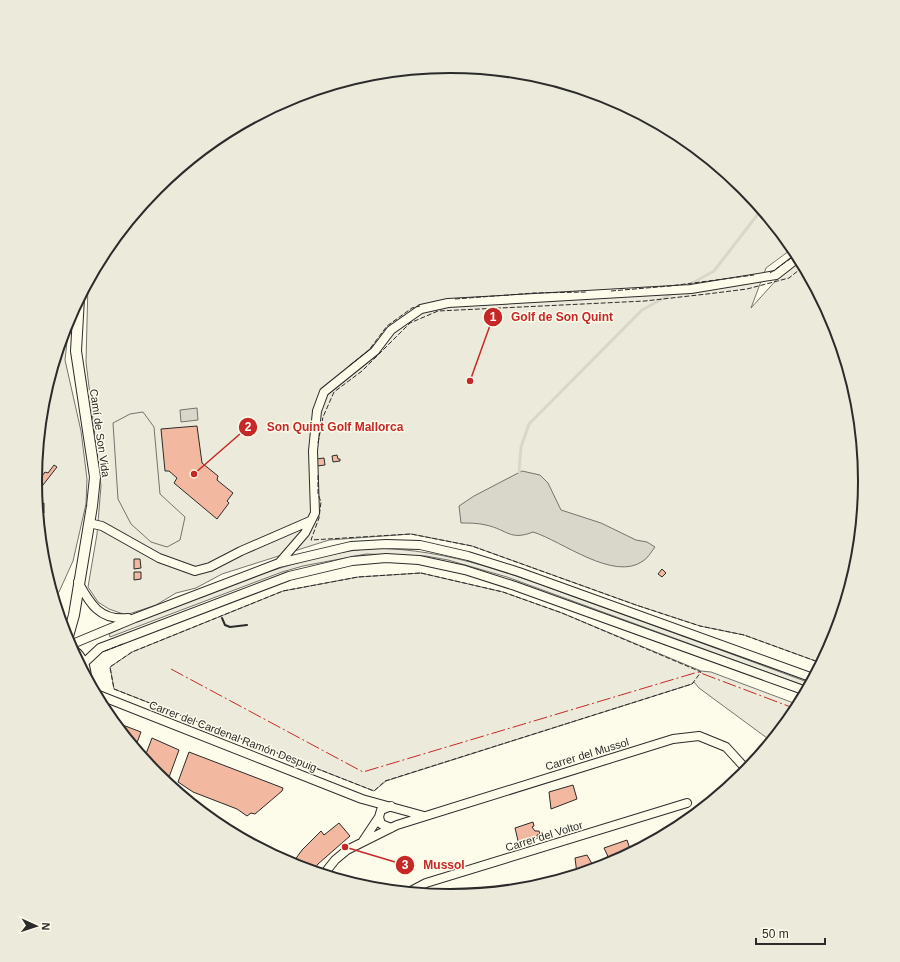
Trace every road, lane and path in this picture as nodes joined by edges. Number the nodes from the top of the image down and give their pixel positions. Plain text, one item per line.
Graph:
1 (793, 261) edge
2 (78, 314) edge
3 (310, 520) junction
4 (89, 523) junction
5 (279, 562) junction
6 (78, 582) junction
7 (135, 618) junction
8 (70, 630) edge
9 (76, 643) edge
10 (84, 663) edge
11 (808, 676) edge
12 (801, 689) edge
13 (105, 697) edge
14 (742, 765) edge
15 (362, 798) junction
16 (687, 803) dead end
17 (394, 807) junction
18 (379, 815) junction
19 (425, 816) junction
20 (394, 827) junction
21 (363, 842) junction
22 (327, 870) edge
23 (417, 888) edge

1 - 3 street
2 - 4 street, Camí de Son Vida
3 - 4 street
3 - 5 street
4 - 6 street, Camí de Son Vida
5 - 7 street
5 - 11 street
6 - 7 street
6 - 8 street, Camí de Son Vida
7 - 9 street
10 - 12 street
13 - 15 street, Carrer del Cardenal Ramón Despuig
14 - 19 street, Carrer del Mussol
15 - 17 street, Carrer del Cardenal Ramón Despuig
15 - 18 street, Carrer del Cardenal Ramón Despuig
16 - 23 street, Carrer del Voltor
17 - 18 street
17 - 19 street
17 - 20 street
18 - 20 street
18 - 21 street, Carrer del Mussol
19 - 20 street, Carrer del Mussol
20 - 21 street, Carrer del Mussol
21 - 22 street, Carrer del Mussol

